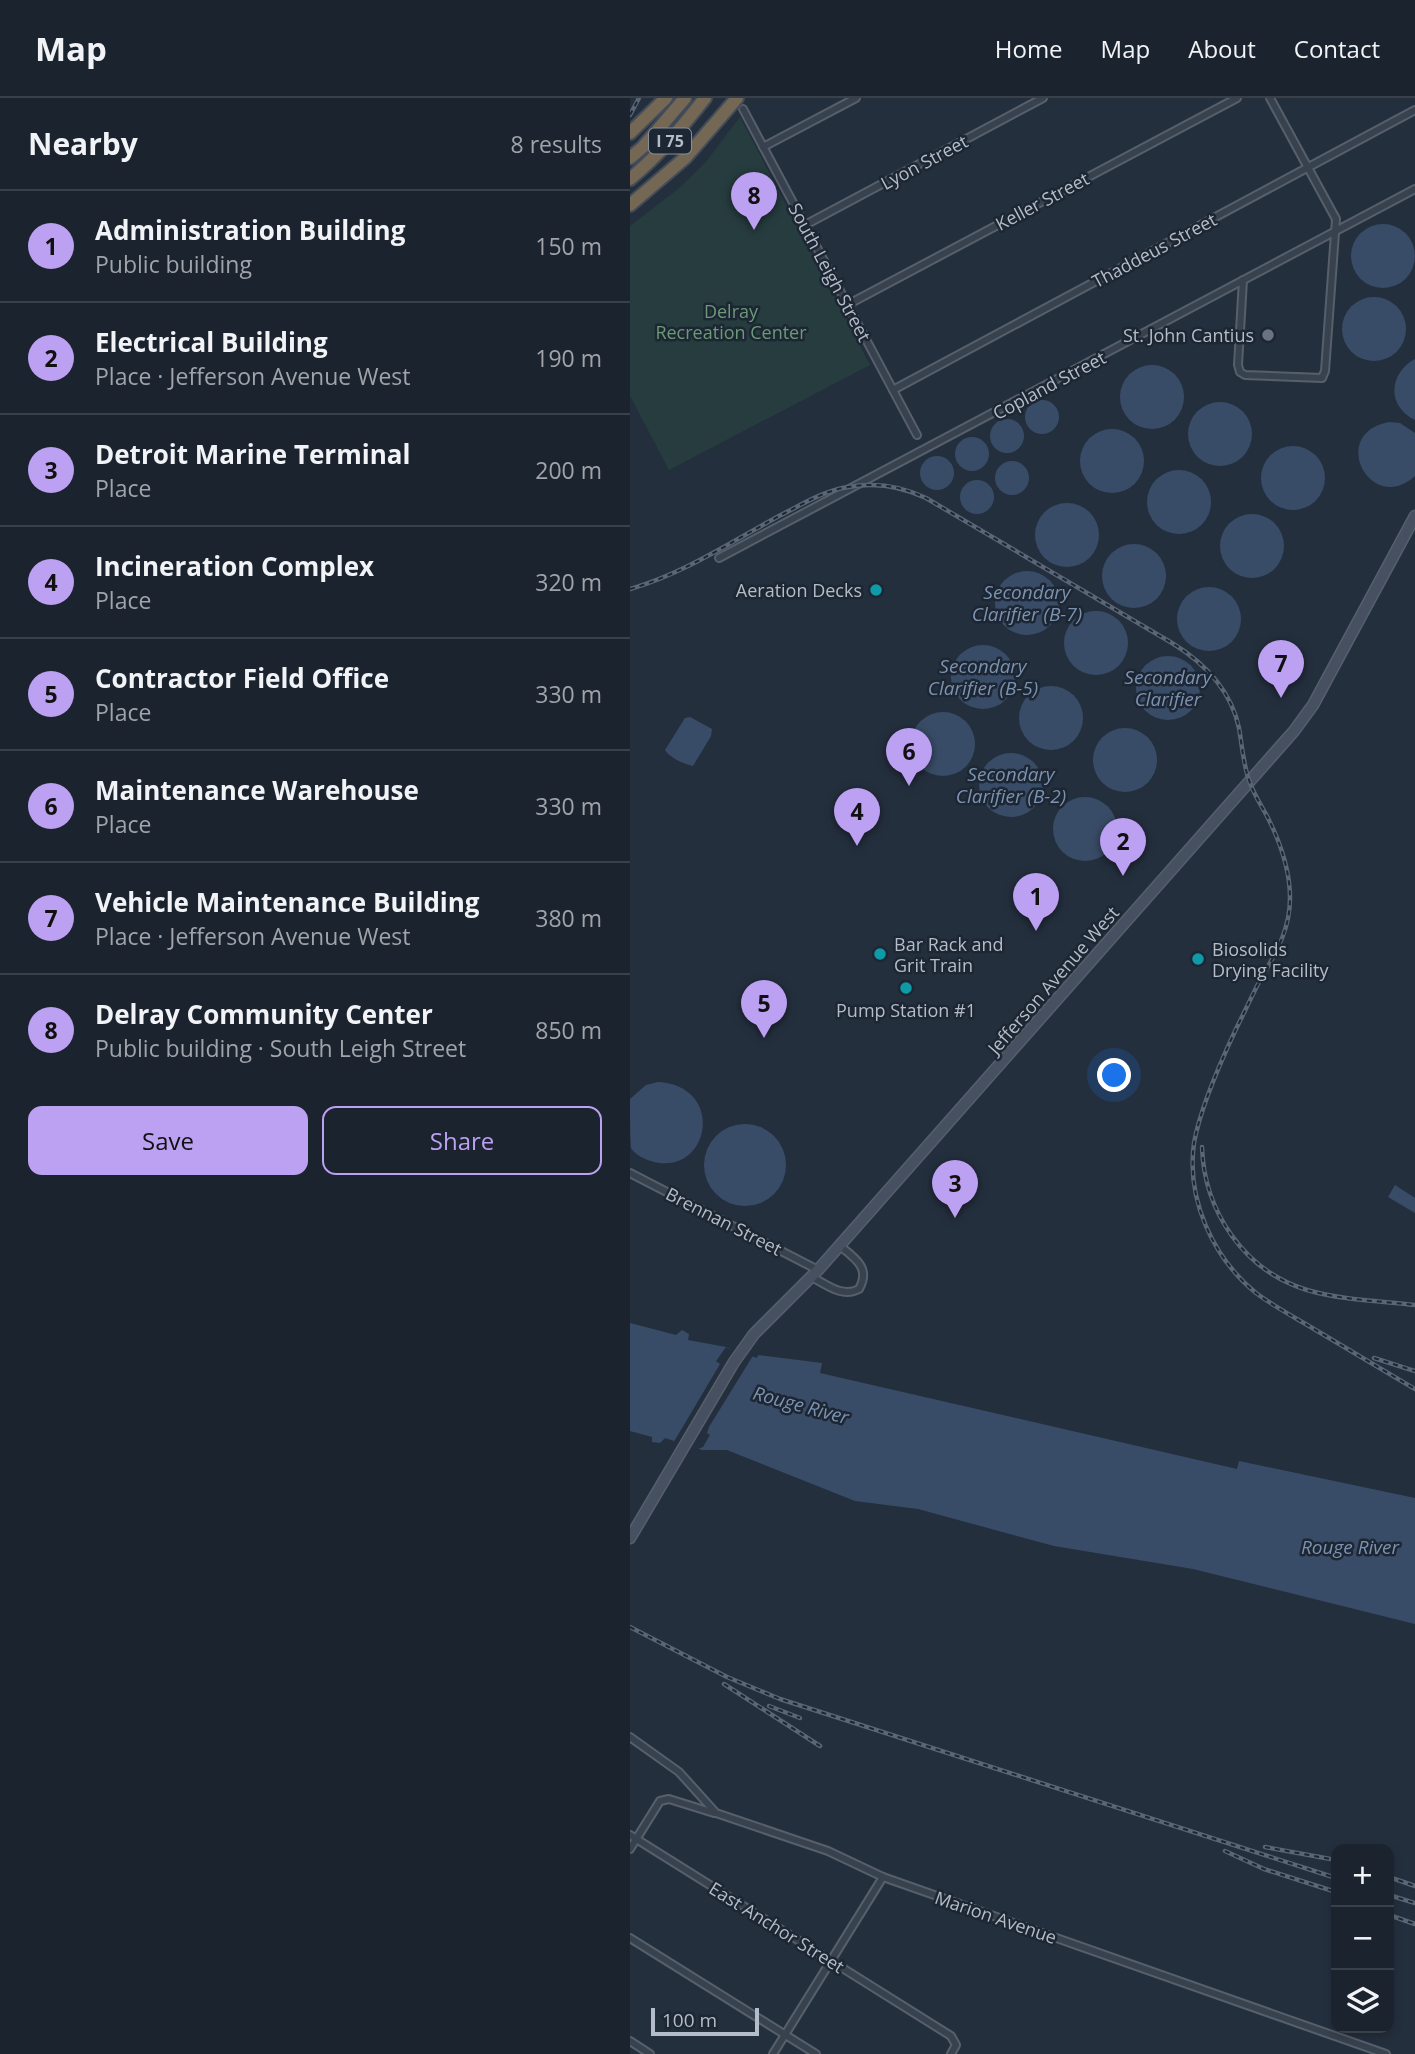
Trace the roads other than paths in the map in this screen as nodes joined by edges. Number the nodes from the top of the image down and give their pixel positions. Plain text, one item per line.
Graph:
1 (666, 98) edge
2 (685, 98) edge
3 (705, 98) edge
4 (856, 98) edge
5 (1043, 98) edge
6 (1237, 98) edge
7 (1270, 98) edge
8 (740, 103) edge
9 (1415, 110) edge
10 (630, 133) edge
11 (763, 147) junction
12 (630, 158) edge
13 (1307, 167) junction
14 (630, 179) edge
15 (1415, 189) edge
16 (630, 205) edge
17 (805, 225) junction
18 (1336, 230) junction
19 (1243, 281) junction
20 (847, 305) junction
21 (893, 390) junction
22 (917, 435) dead end
23 (1415, 516) edge
24 (719, 558) dead end
25 (630, 1173) edge
26 (840, 1247) junction
27 (815, 1274) junction
28 (630, 1538) edge
29 (630, 1737) edge
30 (716, 1814) junction
31 (633, 1837) edge
32 (630, 1849) edge
33 (883, 1877) junction
34 (630, 1938) edge
35 (831, 1961) junction
36 (785, 2035) junction
37 (630, 2041) edge
38 (650, 2054) edge
39 (773, 2054) edge
40 (816, 2054) edge
41 (951, 2054) edge
42 (1386, 2054) edge

1 - 10 highway
2 - 12 highway, I 75
3 - 14 highway, I 75
4 - 11 street
5 - 17 street, Lyon Street
6 - 20 street, Keller Street
7 - 13 street
8 - 11 street, South Leigh Street
8 - 16 highway
9 - 13 street, Thaddeus Street
11 - 17 street, South Leigh Street
13 - 18 street
13 - 21 street, Thaddeus Street
15 - 18 street, Copland Street
17 - 20 street, South Leigh Street
18 - 19 street, Copland Street
18 - 19 street
19 - 24 street, Copland Street
20 - 21 street, South Leigh Street
21 - 22 street, South Leigh Street
23 - 26 main road, Jefferson Avenue West
25 - 27 street, Brennan Street
26 - 27 main road, Jefferson Avenue West
26 - 27 street, Brennan Street
27 - 28 main road, Jefferson Avenue West
29 - 30 street, Marion Avenue
30 - 31 street
30 - 33 street, Marion Avenue
31 - 32 street
31 - 35 street, East Anchor Street
33 - 35 street
33 - 42 street, Marion Avenue
34 - 36 street
35 - 36 street
35 - 41 street, East Anchor Street
36 - 39 street
36 - 40 street
37 - 38 street

